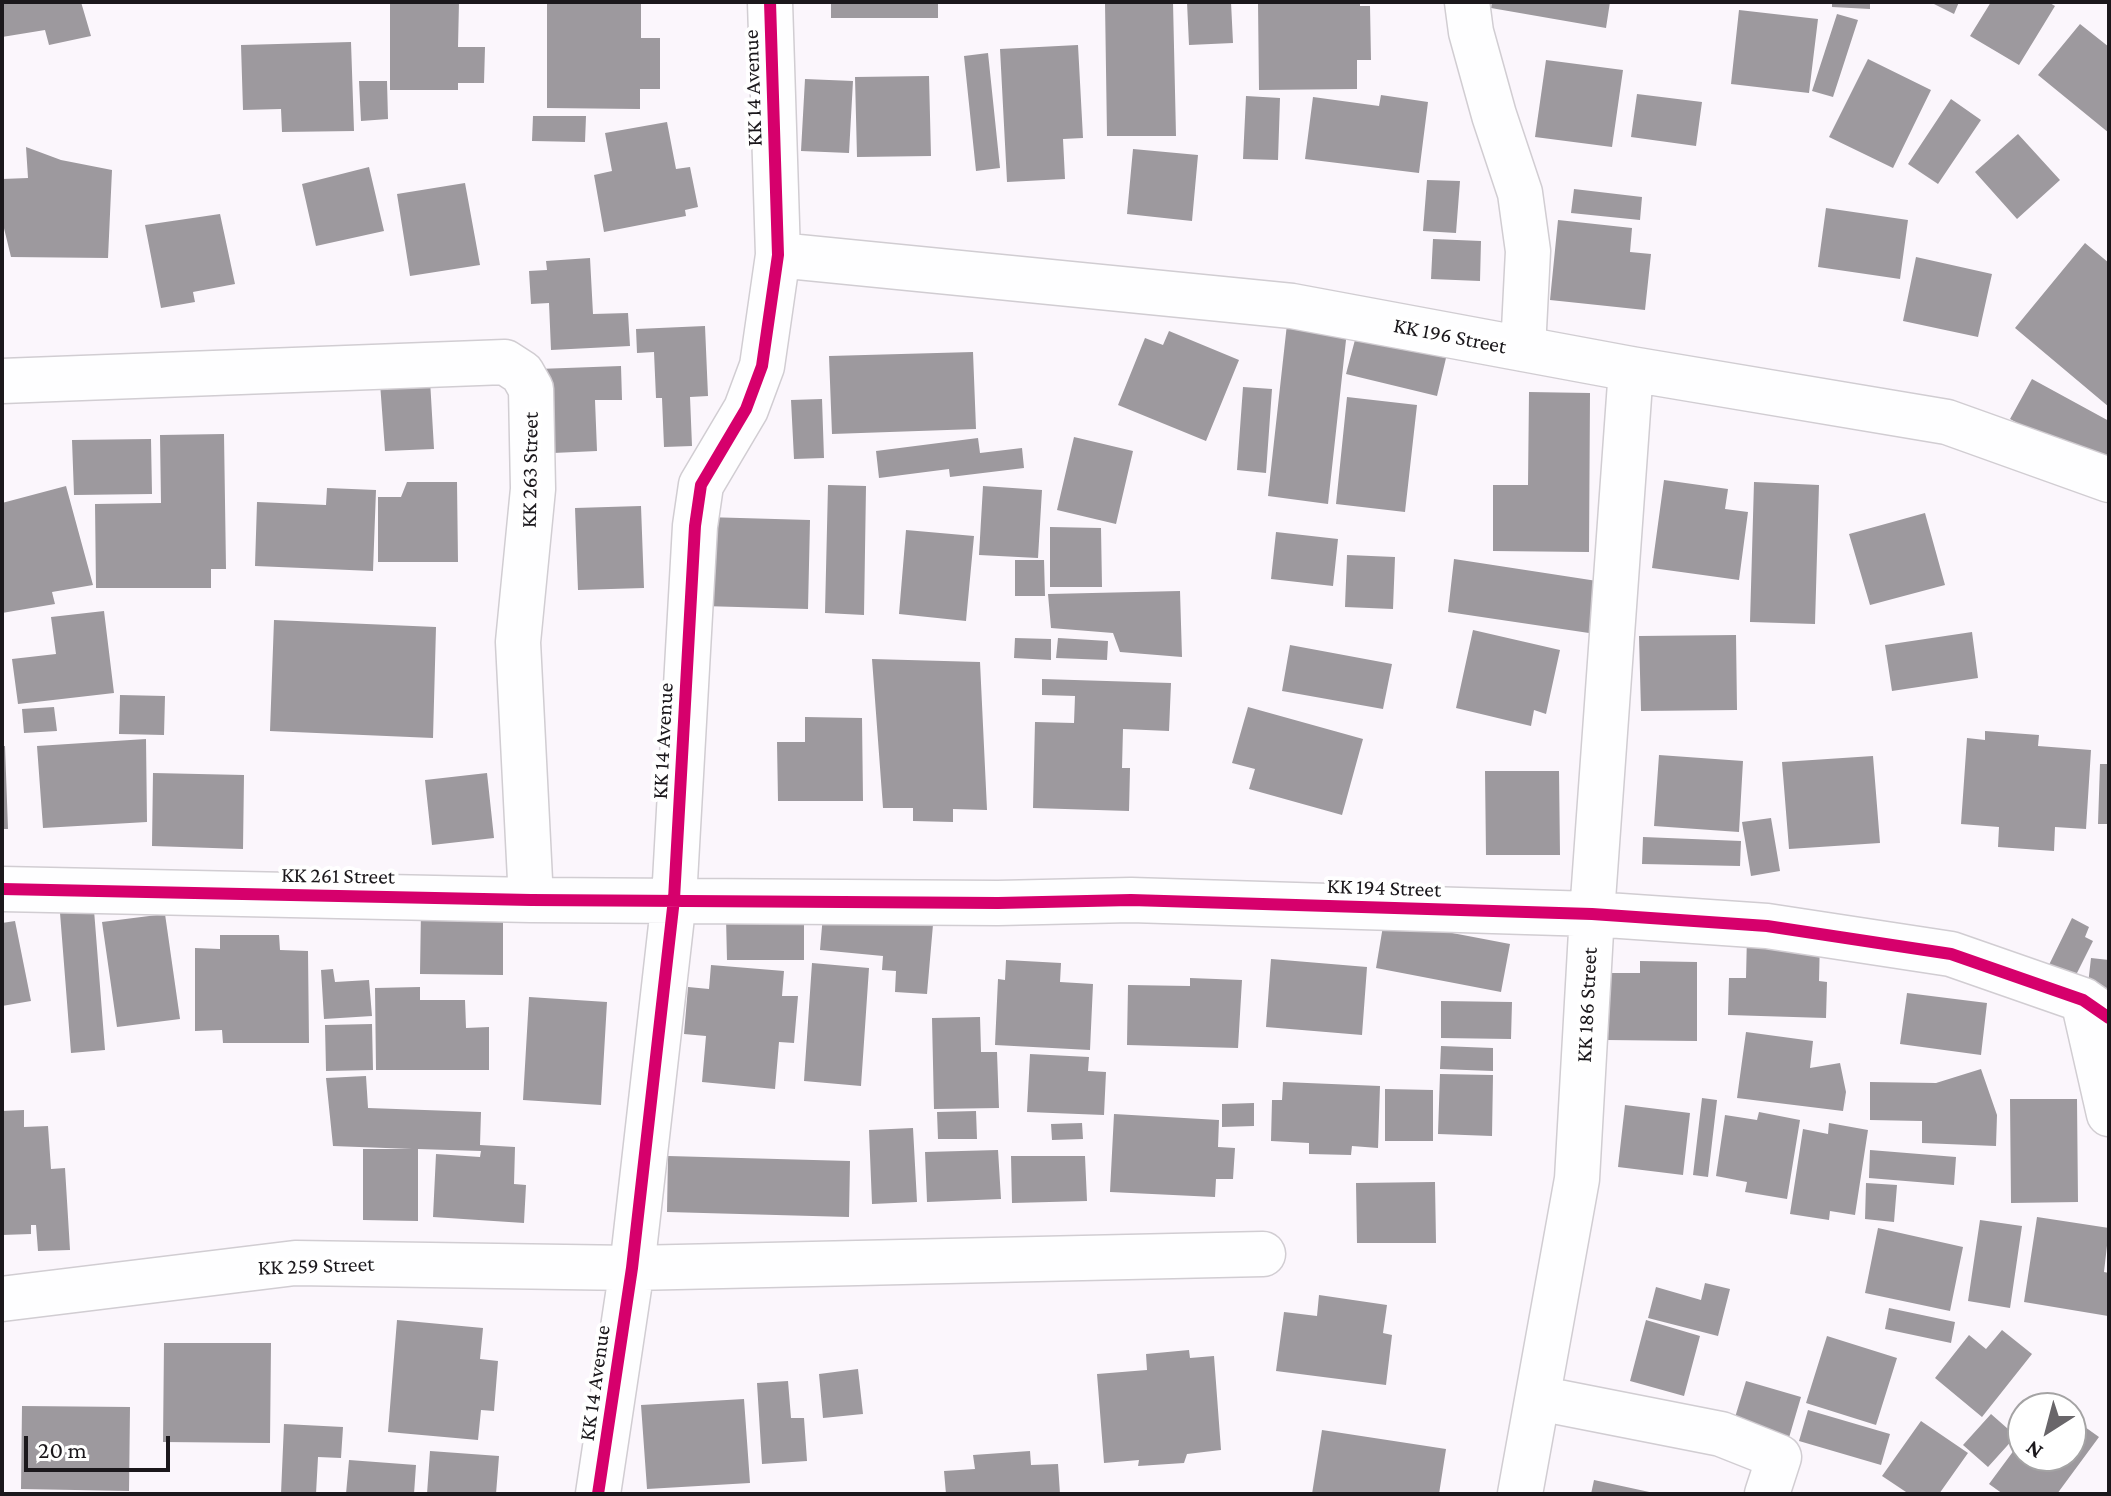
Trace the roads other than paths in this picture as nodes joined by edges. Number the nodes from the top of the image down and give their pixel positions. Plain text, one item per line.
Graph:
1 (770, 2) edge
2 (1467, 2) edge
3 (778, 255) junction
4 (1523, 349) junction
5 (1631, 369) junction
6 (2, 381) edge
7 (2109, 480) edge
8 (2, 889) edge
9 (674, 899) junction
10 (531, 900) junction
11 (1592, 914) junction
12 (2096, 1009) edge
13 (2109, 1114) edge
14 (1263, 1254) dead end
15 (632, 1268) junction
16 (2, 1299) edge
17 (1538, 1398) junction
18 (598, 1494) edge
19 (1520, 1494) edge
20 (1767, 1494) edge

1 - 3 street, KK 14 Avenue
2 - 4 street
3 - 4 street, KK 196 Street
3 - 9 street, KK 14 Avenue
4 - 5 street, KK 196 Street
5 - 7 street, KK 196 Street
5 - 11 street, KK 186 Street
6 - 10 street, KK 263 Street
8 - 10 street, KK 261 Street
9 - 10 street, KK 261 Street
9 - 11 street, KK 194 Street
9 - 15 street, KK 14 Avenue
11 - 12 street, KK 194 Street
11 - 17 street, KK 186 Street
12 - 13 street
14 - 15 street, KK 259 Street
15 - 16 street, KK 259 Street
15 - 18 street, KK 14 Avenue
17 - 19 street, KK 186 Street
17 - 20 street

